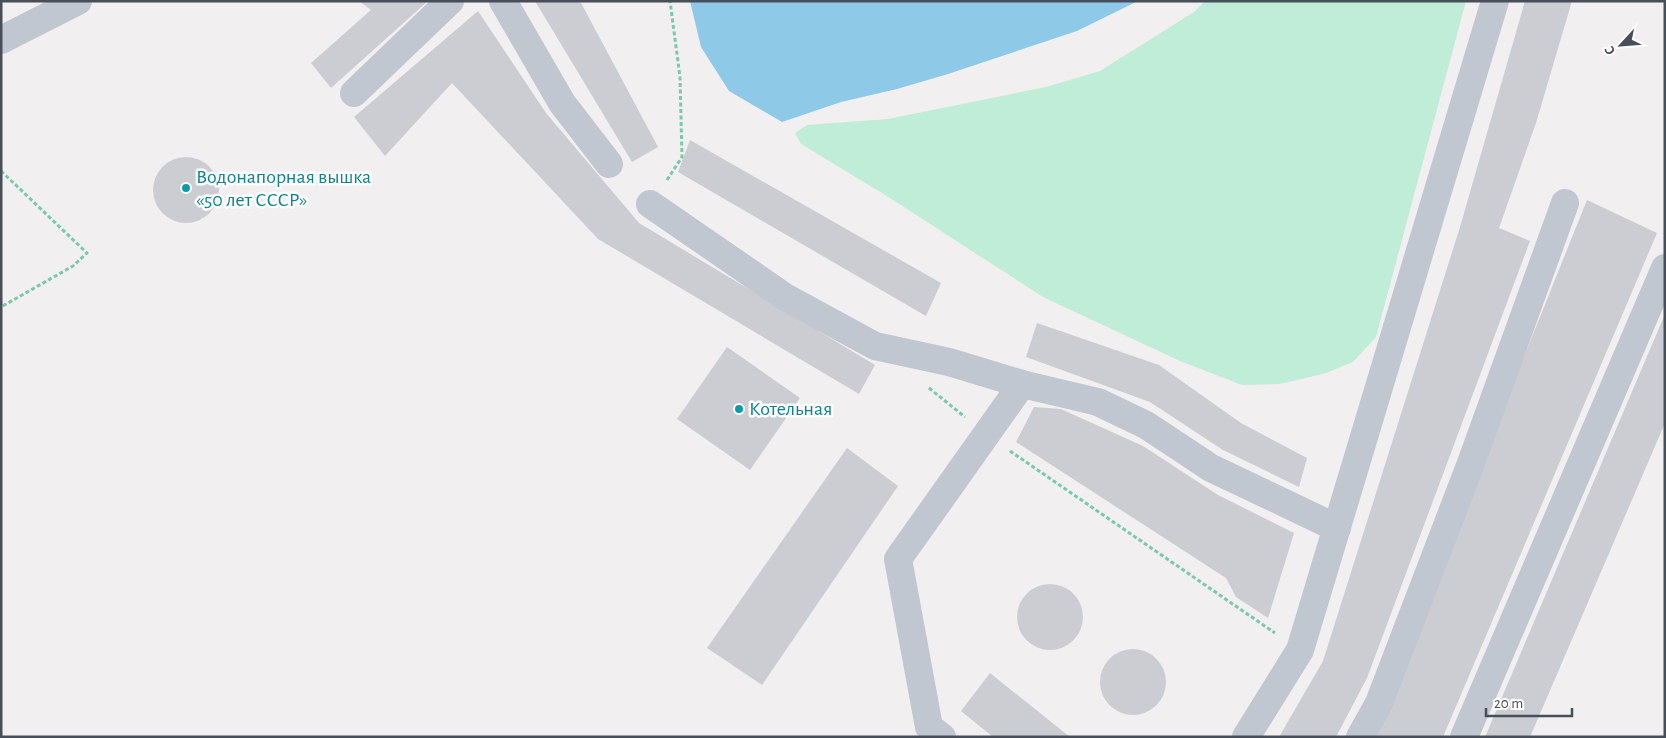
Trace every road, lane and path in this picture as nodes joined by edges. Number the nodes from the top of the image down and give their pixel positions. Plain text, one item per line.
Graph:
1 (78, 1) edge
2 (450, 1) edge
3 (503, 1) edge
4 (670, 1) edge
5 (1495, 1) edge
6 (1, 40) edge
7 (354, 93) dead end
8 (609, 164) dead end
9 (1, 171) edge
10 (1565, 203) dead end
11 (650, 204) joint
12 (1665, 268) edge
13 (1, 307) edge
14 (1022, 384) junction
15 (927, 387) dead end
16 (986, 434) junction
17 (1337, 528) junction
18 (1300, 650) junction
19 (942, 737) edge
20 (1246, 737) edge
21 (1360, 737) edge
22 (1464, 737) edge

1 - 6 street
2 - 7 street
3 - 8 street
4 - 11 path
5 - 17 street
9 - 13 path
10 - 21 street
11 - 14 street
12 - 22 street
14 - 16 street
14 - 17 street
15 - 16 path
16 - 18 path
16 - 19 street
17 - 18 street
18 - 20 street

